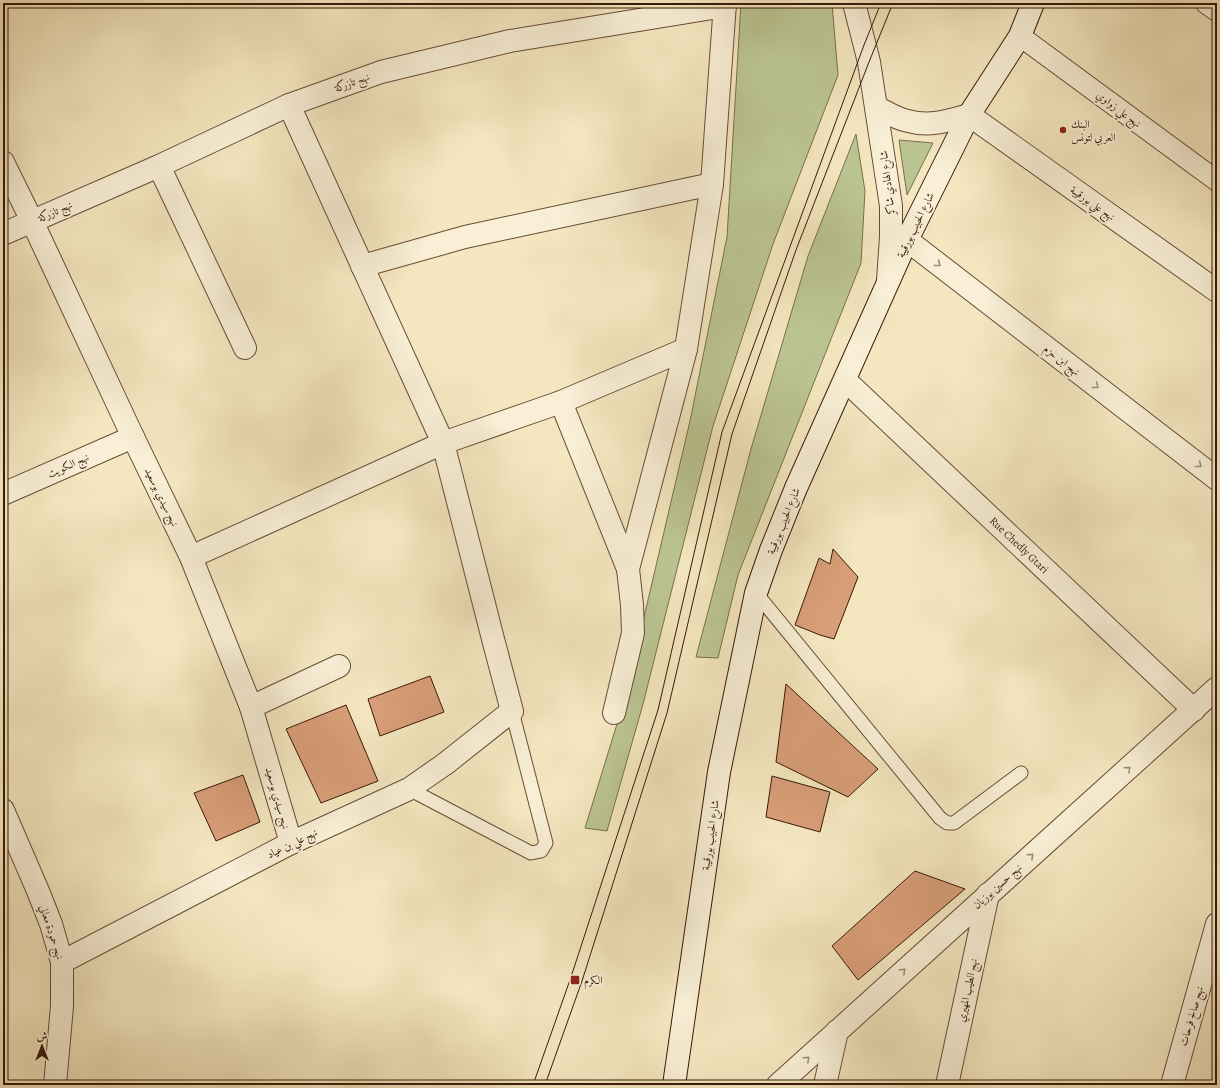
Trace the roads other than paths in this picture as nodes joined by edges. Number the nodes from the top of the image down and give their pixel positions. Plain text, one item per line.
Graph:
1 (854, 3) edge
2 (1033, 3) edge
3 (1207, 3) edge
4 (725, 4) edge
5 (1217, 10) edge
6 (1020, 36) junction
7 (289, 105) junction
8 (876, 107) junction
9 (968, 115) junction
10 (3, 162) edge
11 (158, 166) junction
12 (1217, 181) edge
13 (712, 184) junction
14 (32, 221) junction
15 (3, 234) edge
16 (907, 240) junction
17 (362, 266) junction
18 (888, 283) junction
19 (1217, 291) edge
20 (245, 348) dead end
21 (686, 349) junction
22 (845, 380) junction
23 (562, 402) junction
24 (133, 437) junction
25 (443, 443) junction
26 (1217, 479) edge
27 (3, 494) edge
28 (191, 557) junction
29 (628, 568) junction
30 (756, 593) junction
31 (339, 666) dead end
32 (1217, 688) edge
33 (251, 707) junction
34 (1194, 710) junction
35 (512, 711) junction
36 (614, 713) dead end
37 (1021, 773) dead end
38 (409, 788) junction
39 (3, 810) edge
40 (291, 843) junction
41 (988, 894) junction
42 (1217, 924) edge
43 (62, 962) junction
44 (837, 1031) junction
45 (55, 1085) edge
46 (674, 1085) edge
47 (778, 1085) edge
48 (825, 1085) edge
49 (947, 1085) edge
50 (1172, 1085) edge

1 - 8 street, شارع الهادي شاكر
2 - 6 street, شارع الحبيب بورقيبة
3 - 5 street
4 - 7 street, نهج تازركة
4 - 13 street
6 - 9 street, شارع الحبيب بورقيبة
6 - 12 street, نهج علي زواوي
7 - 11 street, نهج تازركة
7 - 17 street
8 - 9 street
8 - 18 street, شارع الهادي شاكر
9 - 16 street, شارع الحبيب بورقيبة
9 - 19 street, نهج علي بورقيبة
10 - 14 street, نهج سيدي بوسعيد
11 - 14 street, نهج تازركة
11 - 20 street
13 - 17 street
13 - 21 street
14 - 15 street, نهج تازركة
14 - 24 street, نهج سيدي بوسعيد
16 - 18 street, شارع الحبيب بورقيبة
16 -> 26 street, نهج ابن حزم
17 - 25 street
18 - 22 street, شارع الحبيب بورقيبة
21 - 23 street
21 - 29 street
22 - 30 street, شارع الحبيب بورقيبة
22 - 34 street, Rue Chedly Gtari
23 - 25 street
23 - 29 street
24 - 27 street, نهج الكويت
24 - 28 street, نهج سيدي بوسعيد
25 - 28 street
25 - 35 street
28 - 33 street, نهج سيدي بوسعيد
29 - 36 street
30 - 37 lane
30 - 46 street, شارع الحبيب بورقيبة
31 - 33 street
32 - 34 street, نهج حسين بوزيان
33 - 40 street, نهج سيدي بوسعيد
41 -> 34 street, نهج حسين بوزيان
35 - 38 street, نهج علي بن عياد
35 - 38 lane
38 - 40 street, نهج علي بن عياد
39 - 43 street, نهج حمودة معالي
40 - 43 street, نهج علي بن عياد
44 -> 41 street, نهج حسين بوزيان
41 - 49 street, نهج الطيب المهيري
42 - 50 street, نهج صالح فرحات
43 - 45 street, نهج حمودة معالي
47 -> 44 street, نهج حسين بوزيان
44 - 48 street

